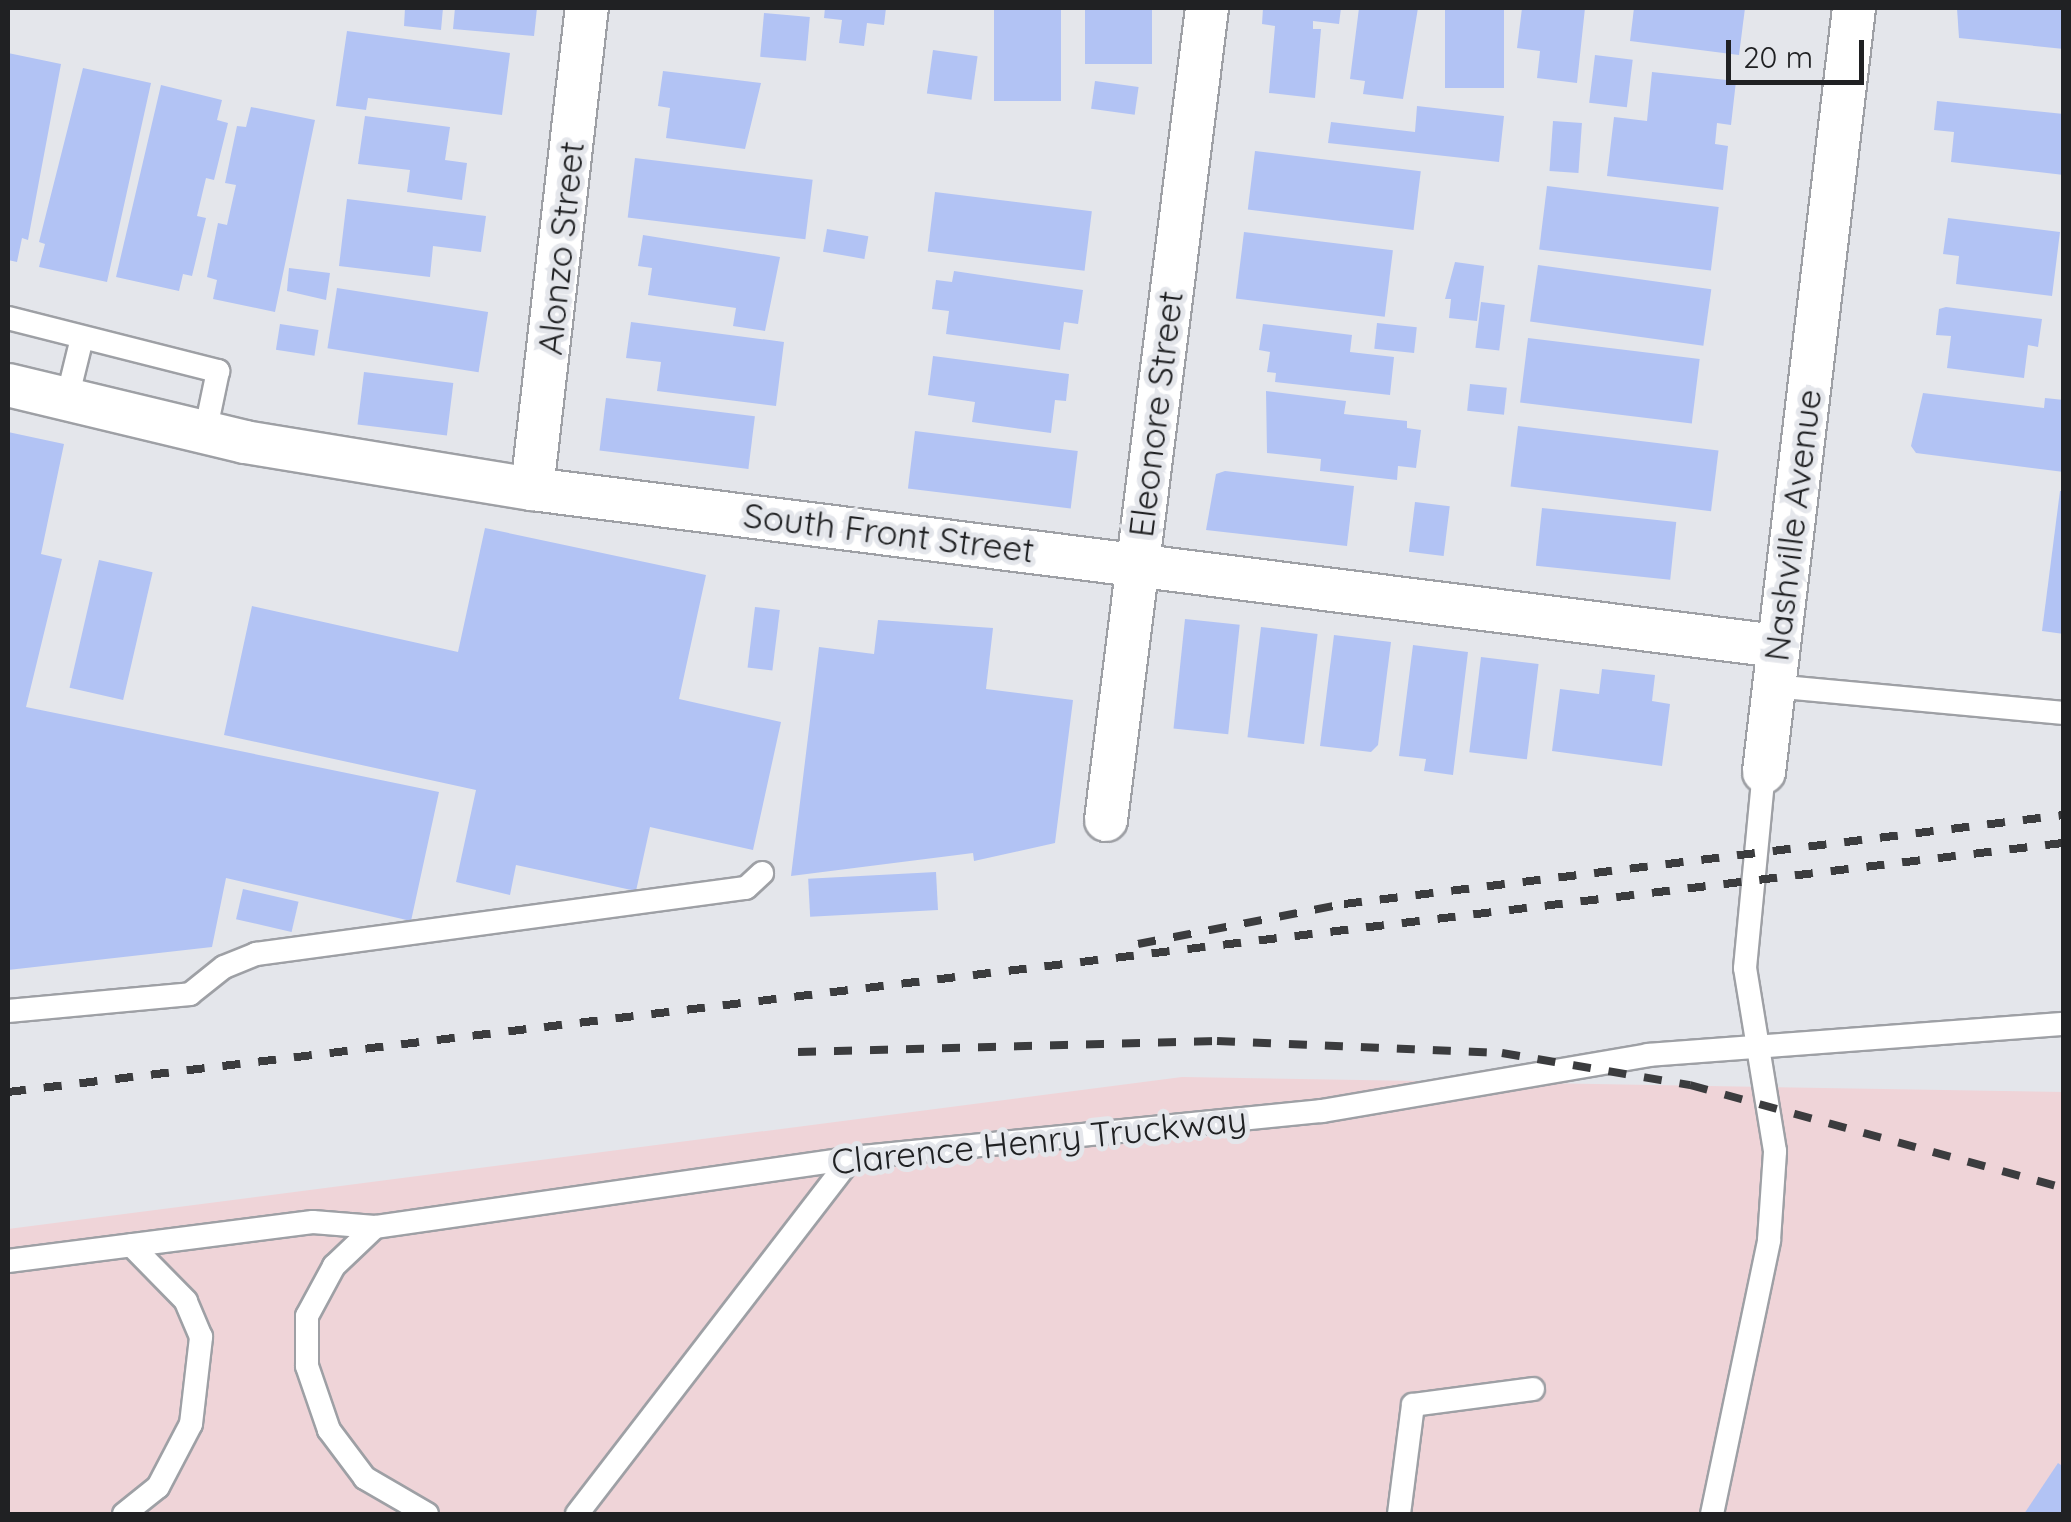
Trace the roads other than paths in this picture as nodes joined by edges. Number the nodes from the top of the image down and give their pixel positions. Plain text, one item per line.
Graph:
1 (587, 8) edge
2 (1207, 8) edge
3 (1854, 8) edge
4 (8, 318) edge
5 (82, 338) junction
6 (8, 385) edge
7 (67, 400) junction
8 (204, 433) junction
9 (532, 489) junction
10 (1136, 562) junction
11 (1775, 666) junction
12 (2064, 713) edge
13 (1764, 772) joint
14 (1106, 820) dead end
15 (762, 874) dead end
16 (8, 1012) edge
17 (2064, 1024) edge
18 (1754, 1042) junction
19 (851, 1158) junction
20 (375, 1227) junction
21 (131, 1245) junction
22 (8, 1261) edge
23 (1533, 1389) dead end
24 (124, 1514) edge
25 (427, 1514) edge
26 (577, 1514) edge
27 (1399, 1514) edge
28 (1712, 1514) edge

1 - 9 street, Alonzo Street
2 - 10 street, Eleonore Street
3 - 11 street, Nashville Avenue
4 - 5 lane
5 - 7 lane
5 - 8 lane
6 - 7 street, South Front Street
7 - 8 street, South Front Street
8 - 9 street, South Front Street
9 - 10 street, South Front Street
10 - 11 street, South Front Street
10 - 14 street, Eleonore Street
11 - 12 lane
11 - 13 street, Nashville Avenue
13 - 18 lane, Nashville Avenue
15 - 16 lane
17 - 18 lane, Clarence Henry Truckway
18 - 19 lane, Clarence Henry Truckway
18 - 28 lane, Nashville Avenue
19 - 20 lane, Clarence Henry Truckway
19 - 26 lane
20 - 21 lane, Clarence Henry Truckway
20 - 25 lane
21 - 22 lane, Clarence Henry Truckway
21 - 24 lane
23 - 27 lane

